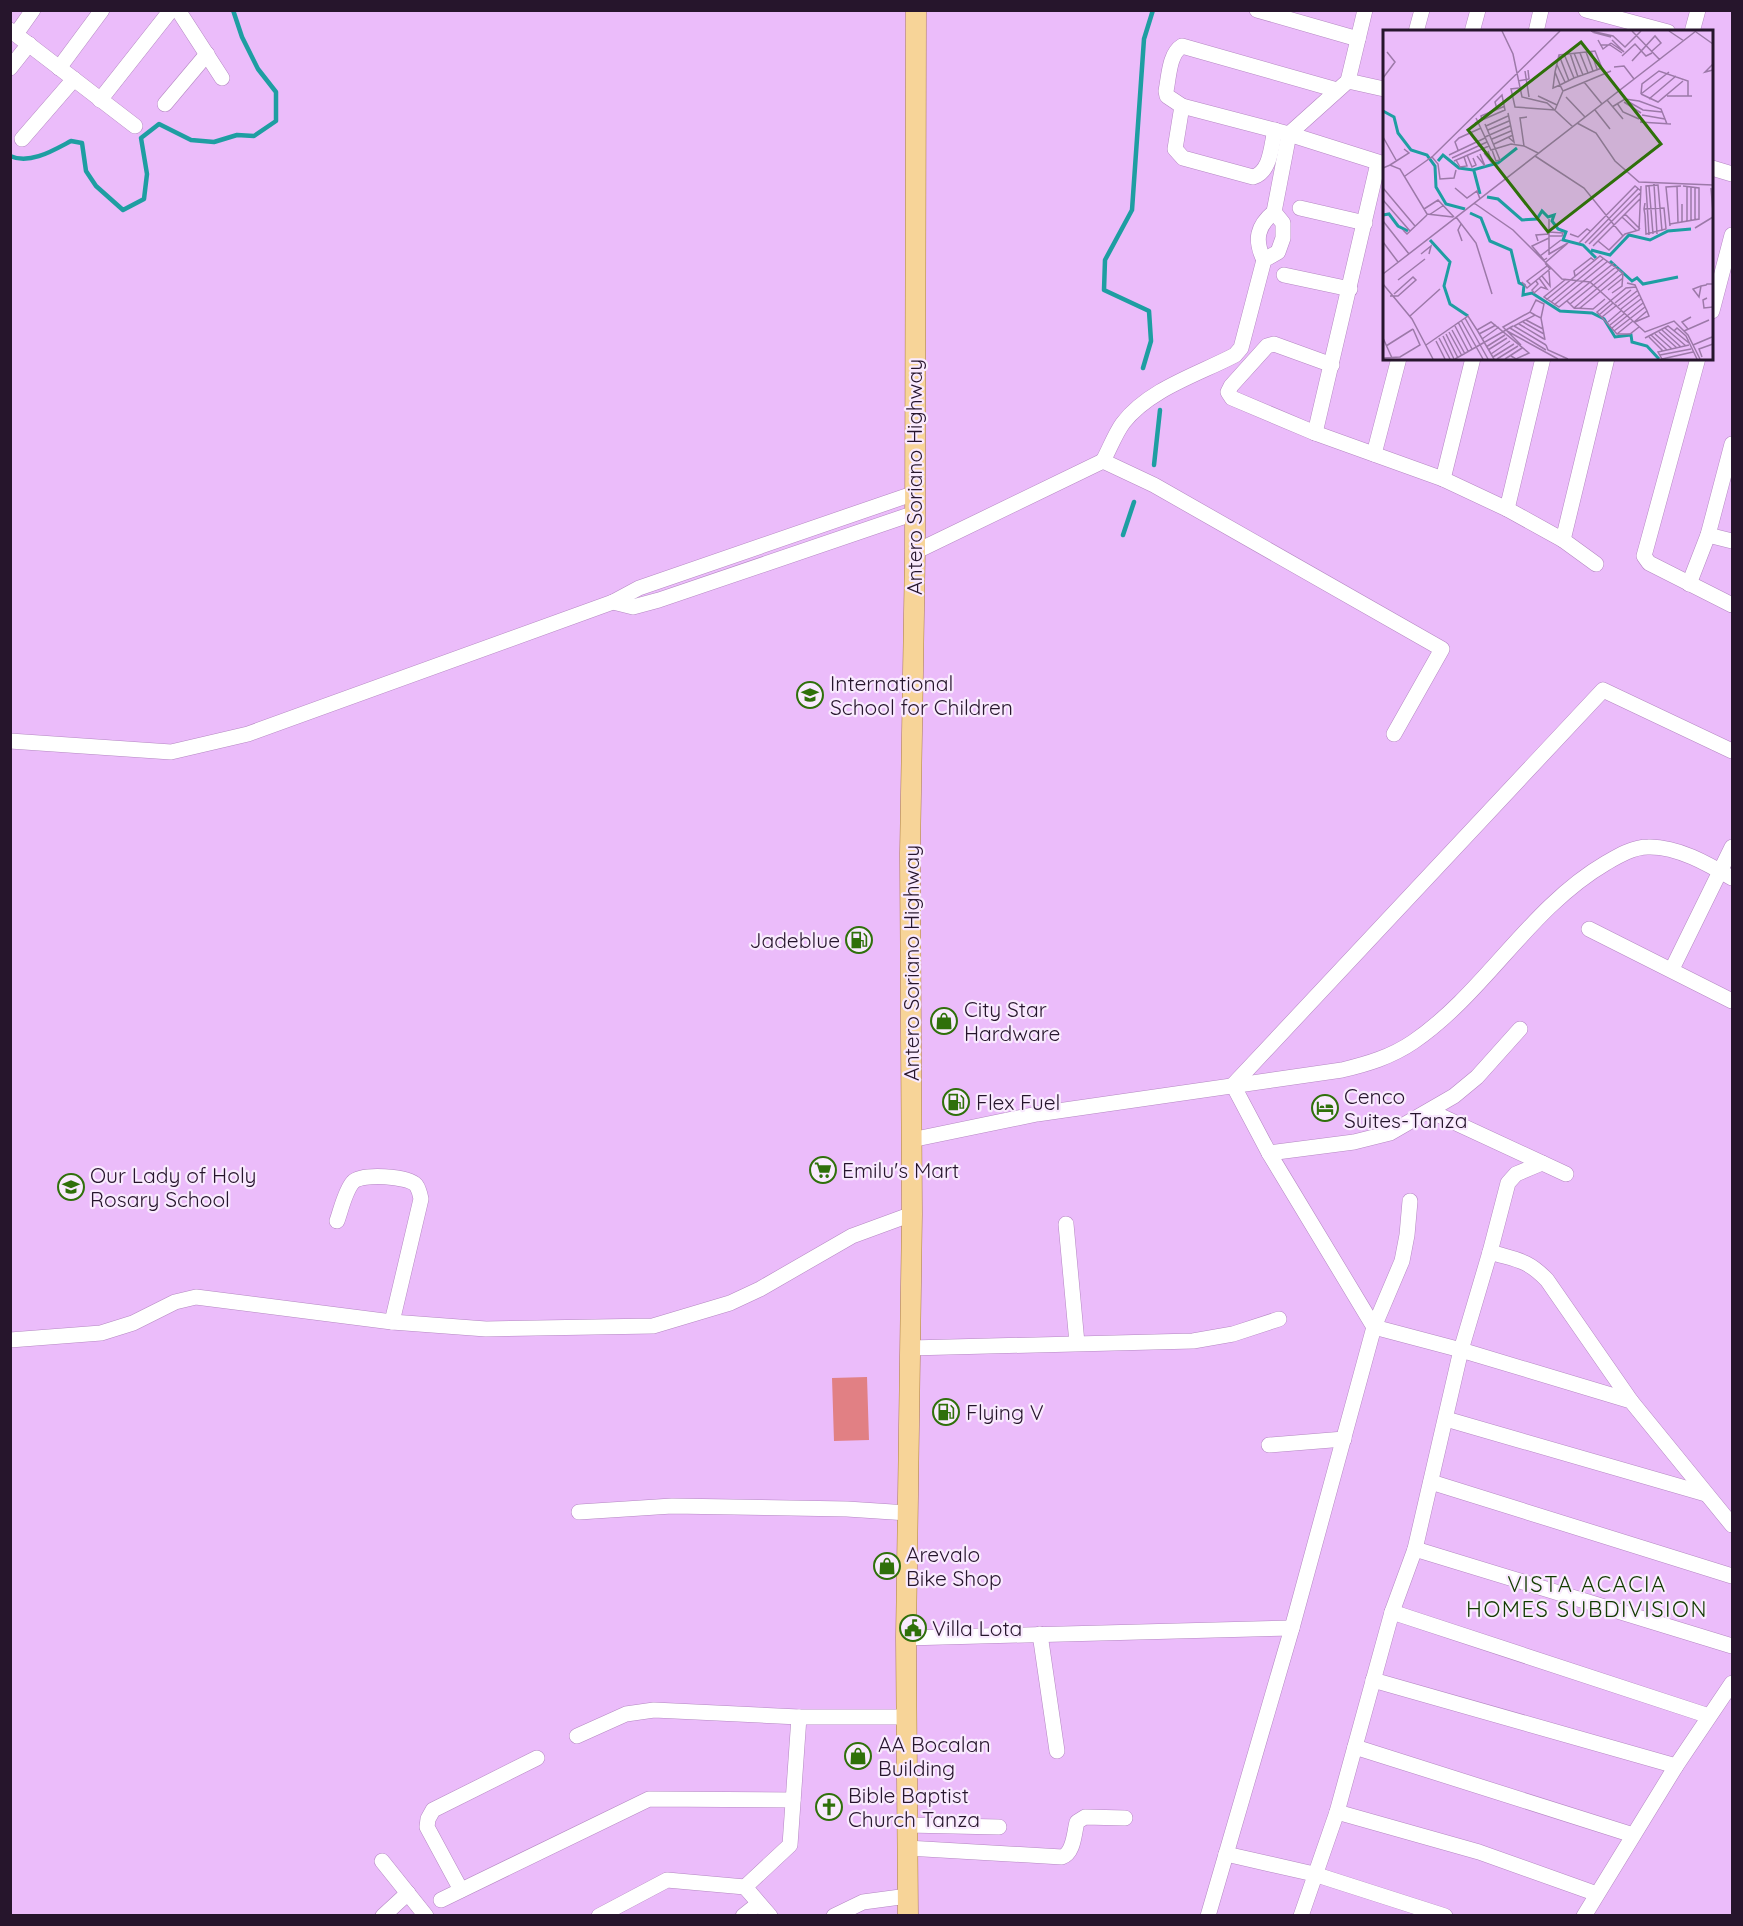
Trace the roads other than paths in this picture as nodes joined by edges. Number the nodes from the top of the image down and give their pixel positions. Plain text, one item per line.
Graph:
1 (33, 10) edge
2 (102, 10) edge
3 (171, 10) edge
4 (178, 10) edge
5 (916, 10) edge
6 (1257, 10) edge
7 (1365, 10) edge
8 (1422, 10) edge
9 (1478, 10) edge
10 (1541, 10) edge
11 (1586, 10) edge
12 (1698, 10) edge
13 (1417, 30) edge
14 (1473, 30) edge
15 (1536, 30) edge
16 (1661, 30) edge
17 (1693, 30) edge
18 (13, 32) edge
19 (1358, 39) junction
20 (29, 44) junction
21 (207, 54) junction
22 (10, 68) edge
23 (59, 68) junction
24 (222, 78) dead end
25 (74, 79) junction
26 (1343, 85) junction
27 (1383, 89) edge
28 (100, 100) junction
29 (165, 104) dead end
30 (1182, 106) junction
31 (135, 126) dead end
32 (1282, 132) junction
33 (22, 140) dead end
34 (1381, 164) edge
35 (1713, 168) edge
36 (1732, 174) edge
37 (1299, 208) dead end
38 (1274, 212) junction
39 (1365, 223) junction
40 (1732, 237) edge
41 (1264, 260) junction
42 (1284, 274) dead end
43 (1350, 289) junction
44 (1713, 307) edge
45 (1398, 360) edge
46 (1473, 360) edge
47 (1543, 360) edge
48 (1607, 360) edge
49 (1697, 360) edge
50 (1332, 365) junction
51 (1315, 433) junction
52 (1732, 444) edge
53 (1374, 454) junction
54 (1104, 460) junction
55 (1443, 479) junction
56 (1727, 483) edge
57 (915, 493) junction
58 (1507, 509) junction
59 (915, 513) junction
60 (1708, 535) junction
61 (1563, 540) junction
62 (1732, 541) edge
63 (915, 552) junction
64 (1596, 564) dead end
65 (1689, 584) junction
66 (613, 602) junction
67 (1732, 605) edge
68 (1394, 734) dead end
69 (10, 741) edge
70 (1732, 751) edge
71 (1732, 847) edge
72 (1726, 874) edge
73 (1589, 929) dead end
74 (1672, 969) junction
75 (1732, 1002) edge
76 (1520, 1029) dead end
77 (1233, 1085) junction
78 (1430, 1111) junction
79 (911, 1140) junction
80 (1269, 1153) junction
81 (1542, 1163) junction
82 (1566, 1174) dead end
83 (1410, 1201) dead end
84 (912, 1214) junction
85 (337, 1221) dead end
86 (1066, 1224) dead end
87 (1490, 1252) junction
88 (1279, 1319) dead end
89 (392, 1322) junction
90 (1374, 1327) junction
91 (10, 1340) edge
92 (1077, 1343) junction
93 (910, 1348) junction
94 (1461, 1350) junction
95 (1631, 1401) junction
96 (1446, 1419) junction
97 (1344, 1439) junction
98 (1269, 1445) dead end
99 (1431, 1482) junction
100 (1706, 1494) junction
101 (579, 1512) dead end
102 (908, 1513) junction
103 (1732, 1526) edge
104 (1414, 1549) junction
105 (1732, 1576) edge
106 (1392, 1612) junction
107 (1292, 1628) junction
108 (1040, 1634) junction
109 (906, 1638) junction
110 (1732, 1646) edge
111 (1373, 1680) junction
112 (1732, 1683) edge
113 (1709, 1716) junction
114 (799, 1717) junction
115 (906, 1717) junction
116 (577, 1736) dead end
117 (1355, 1747) junction
118 (1057, 1751) dead end
119 (537, 1758) dead end
120 (1676, 1766) junction
121 (793, 1800) junction
122 (1336, 1812) junction
123 (1125, 1818) dead end
124 (907, 1825) junction
125 (999, 1827) dead end
126 (1633, 1835) junction
127 (907, 1848) junction
128 (1226, 1854) junction
129 (382, 1861) dead end
130 (1314, 1874) junction
131 (745, 1887) junction
132 (461, 1890) junction
133 (408, 1893) junction
134 (1597, 1894) junction
135 (441, 1900) dead end
136 (758, 1904) junction
137 (908, 1906) edge
138 (383, 1916) edge
139 (426, 1916) edge
140 (599, 1916) edge
141 (743, 1916) edge
142 (770, 1916) edge
143 (834, 1916) edge
144 (1208, 1916) edge
145 (1301, 1916) edge
146 (1445, 1916) edge
147 (1584, 1916) edge

1 - 18 street
2 - 23 street
3 - 28 street
4 - 21 street
5 - 57 main road, Antero Soriano Highway
6 - 19 street
7 - 19 street
8 - 13 street
9 - 14 street
10 - 15 street
11 - 16 street
12 - 17 street
18 - 20 street
19 - 26 street
20 - 22 street
20 - 23 street
21 - 24 street
21 - 29 street
23 - 25 street
25 - 28 street
25 - 33 street
26 - 27 street
26 - 30 street
26 - 32 street
28 - 31 street
30 - 32 street
30 - 32 street
32 - 34 street
32 - 38 street
34 - 39 street
35 - 36 street
37 - 39 street
38 - 41 street
38 - 41 street
39 - 43 street
40 - 44 street
41 - 54 street
42 - 43 street
43 - 50 street
45 - 53 street
46 - 55 street
47 - 58 street
48 - 61 street
49 - 65 street
50 - 51 street
50 - 51 street
51 - 53 street
52 - 56 street
53 - 55 street
54 - 63 street
54 - 68 street
55 - 58 street
56 - 60 street
57 - 59 main road, Antero Soriano Highway
57 - 66 street
58 - 61 street
59 - 63 main road, Antero Soriano Highway
59 - 66 street
60 - 62 street
60 - 65 street
61 - 64 street
63 - 79 main road, Antero Soriano Highway
65 - 67 street
66 - 69 street
70 - 77 street
71 - 72 street
72 - 74 street
72 - 77 street
73 - 74 street
74 - 75 street
76 - 78 street
77 - 79 street
77 - 80 street
78 - 80 street
78 - 81 street
79 - 84 main road, Antero Soriano Highway
80 - 90 street
81 - 82 street
81 - 87 street
83 - 90 street
84 - 89 street
84 - 93 main road, Antero Soriano Highway
85 - 89 street
86 - 92 street
87 - 94 street
87 - 95 street
88 - 92 street
89 - 91 street
90 - 94 street
90 - 97 street
92 - 93 street
93 - 102 main road, Antero Soriano Highway
94 - 95 street
94 - 96 street
95 - 100 street
96 - 99 street
96 - 100 street
97 - 98 street
97 - 107 street
99 - 104 street
99 - 105 street
100 - 103 street
101 - 102 street
102 - 109 main road, Antero Soriano Highway
104 - 106 street
104 - 110 street
106 - 111 street
106 - 113 street
107 - 108 street
107 - 128 street
108 - 109 street
108 - 118 street
109 - 115 main road, Antero Soriano Highway
111 - 117 street
111 - 120 street
112 - 113 street
113 - 120 street
114 - 115 street
114 - 116 street
114 - 121 street
115 - 124 main road, Antero Soriano Highway
117 - 122 street
117 - 126 street
119 - 132 street
120 - 126 street
121 - 131 street
121 - 132 street
122 - 130 street
122 - 134 street
123 - 127 street
124 - 125 street
124 - 127 main road, Antero Soriano Highway
126 - 134 street
127 - 137 main road, Antero Soriano Highway
128 - 130 street
128 - 144 street
129 - 133 street
130 - 145 street
130 - 146 street
131 - 136 street
131 - 140 street
132 - 135 street
133 - 138 street
133 - 139 street
134 - 147 street
136 - 141 street
136 - 142 street
137 - 143 street

